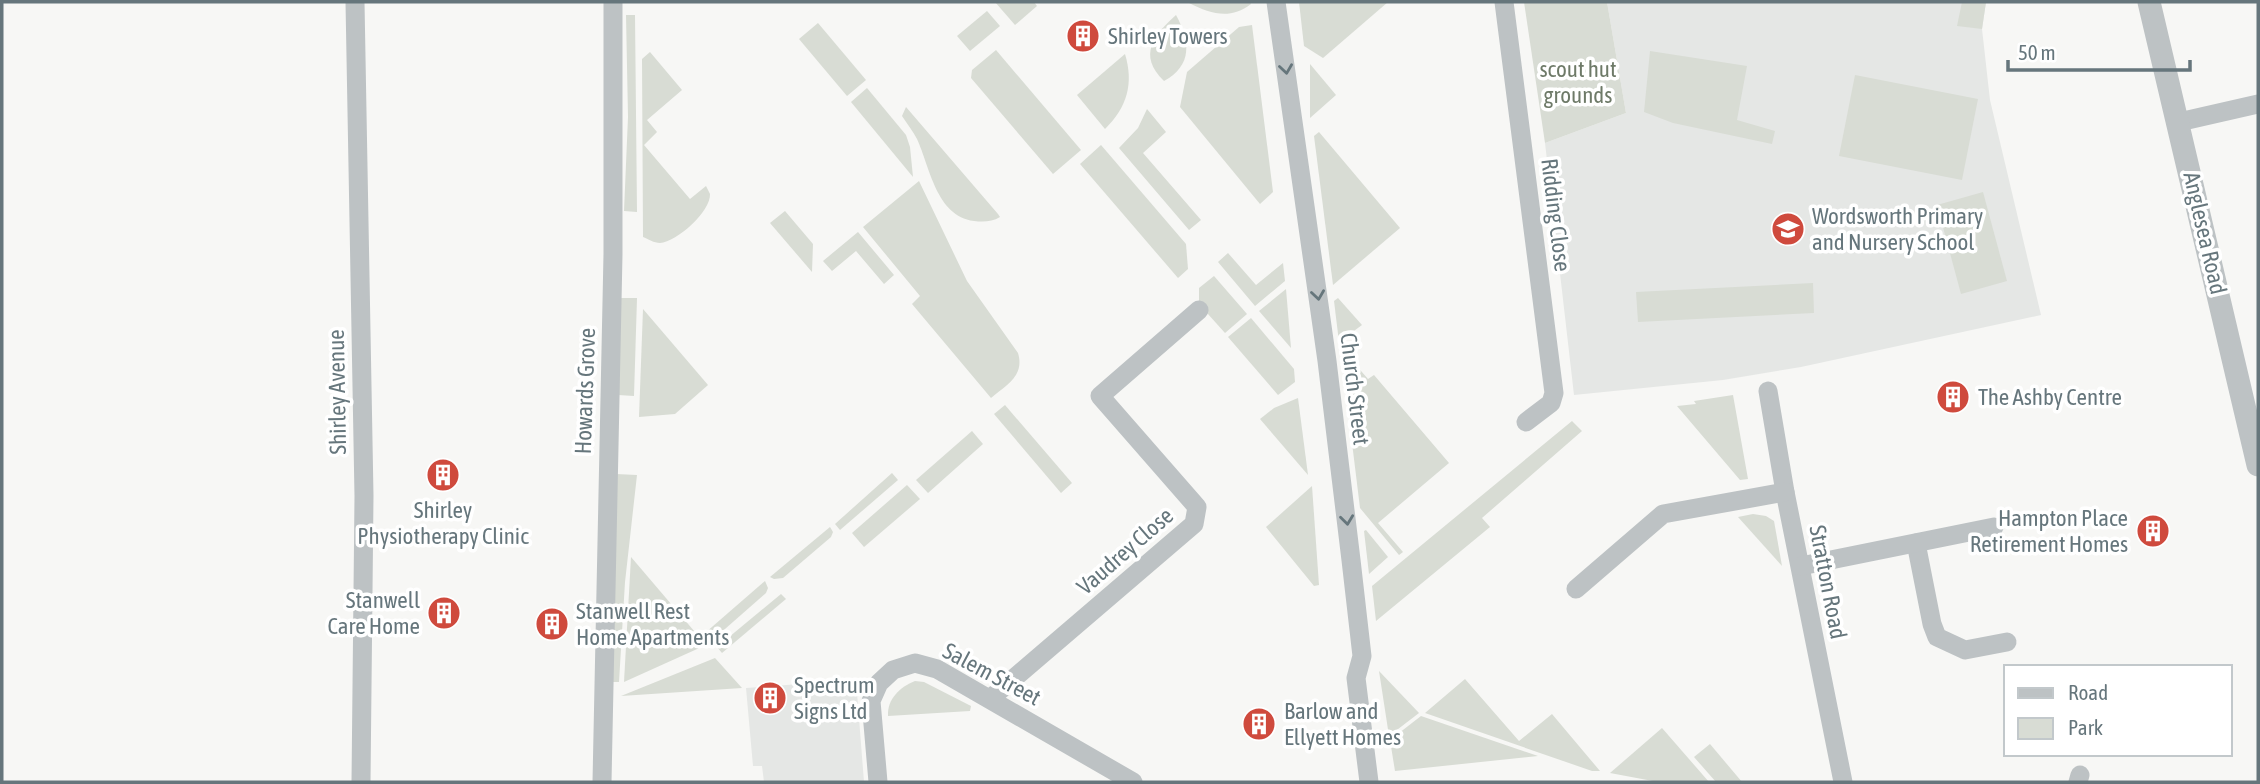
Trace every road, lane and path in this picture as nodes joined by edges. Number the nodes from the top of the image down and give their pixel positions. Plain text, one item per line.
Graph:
1 (355, 2) edge
2 (613, 2) edge
3 (1276, 2) edge
4 (1504, 2) edge
5 (2150, 2) edge
6 (2258, 104) edge
7 (2179, 122) junction
8 (1199, 310) dead end
9 (1768, 391) dead end
10 (1526, 422) dead end
11 (2258, 466) edge
12 (1785, 492) junction
13 (1994, 527) dead end
14 (1916, 543) junction
15 (1801, 566) junction
16 (1576, 589) dead end
17 (2007, 642) dead end
18 (991, 698) junction
19 (361, 782) edge
20 (602, 782) edge
21 (878, 782) edge
22 (1133, 782) edge
23 (1369, 782) edge
24 (1843, 782) edge

1 - 19 street, Shirley Avenue
2 - 20 street, Howards Grove
3 -> 23 street, Church Street
4 - 10 street, Ridding Close
5 - 7 street, Anglesea Road
6 - 7 street
7 - 11 street, Anglesea Road
8 - 18 street, Vaudrey Close
9 - 12 street, Stratton Road
12 - 15 street, Stratton Road
12 - 16 street
13 - 14 street
14 - 15 street
14 - 17 street
15 - 24 street, Stratton Road
18 - 21 street, Salem Street
18 - 22 street, Salem Street

